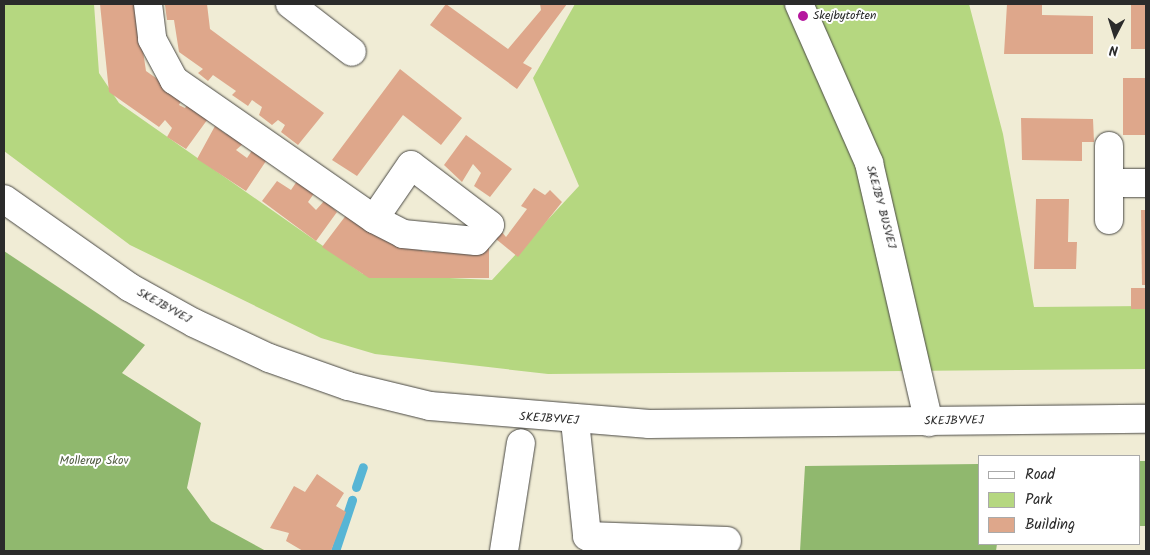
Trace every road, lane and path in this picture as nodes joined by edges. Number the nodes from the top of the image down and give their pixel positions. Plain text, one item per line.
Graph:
1 (148, 4) edge
2 (290, 4) edge
3 (799, 4) edge
4 (352, 52) dead end
5 (1109, 146) dead end
6 (1109, 183) junction
7 (1146, 183) edge
8 (4, 199) edge
9 (374, 219) dead end
10 (1109, 220) dead end
11 (1146, 419) edge
12 (575, 421) junction
13 (929, 422) junction
14 (521, 443) dead end
15 (727, 541) dead end
16 (504, 551) edge

1 - 9 street
2 - 4 street
3 - 13 street, SKEJBY BUSVEJ
5 - 6 street
6 - 7 street
6 - 10 street
8 - 12 street, SKEJBYVEJ
11 - 13 street, SKEJBYVEJ
12 - 13 street, SKEJBYVEJ
12 - 15 street
14 - 16 street

